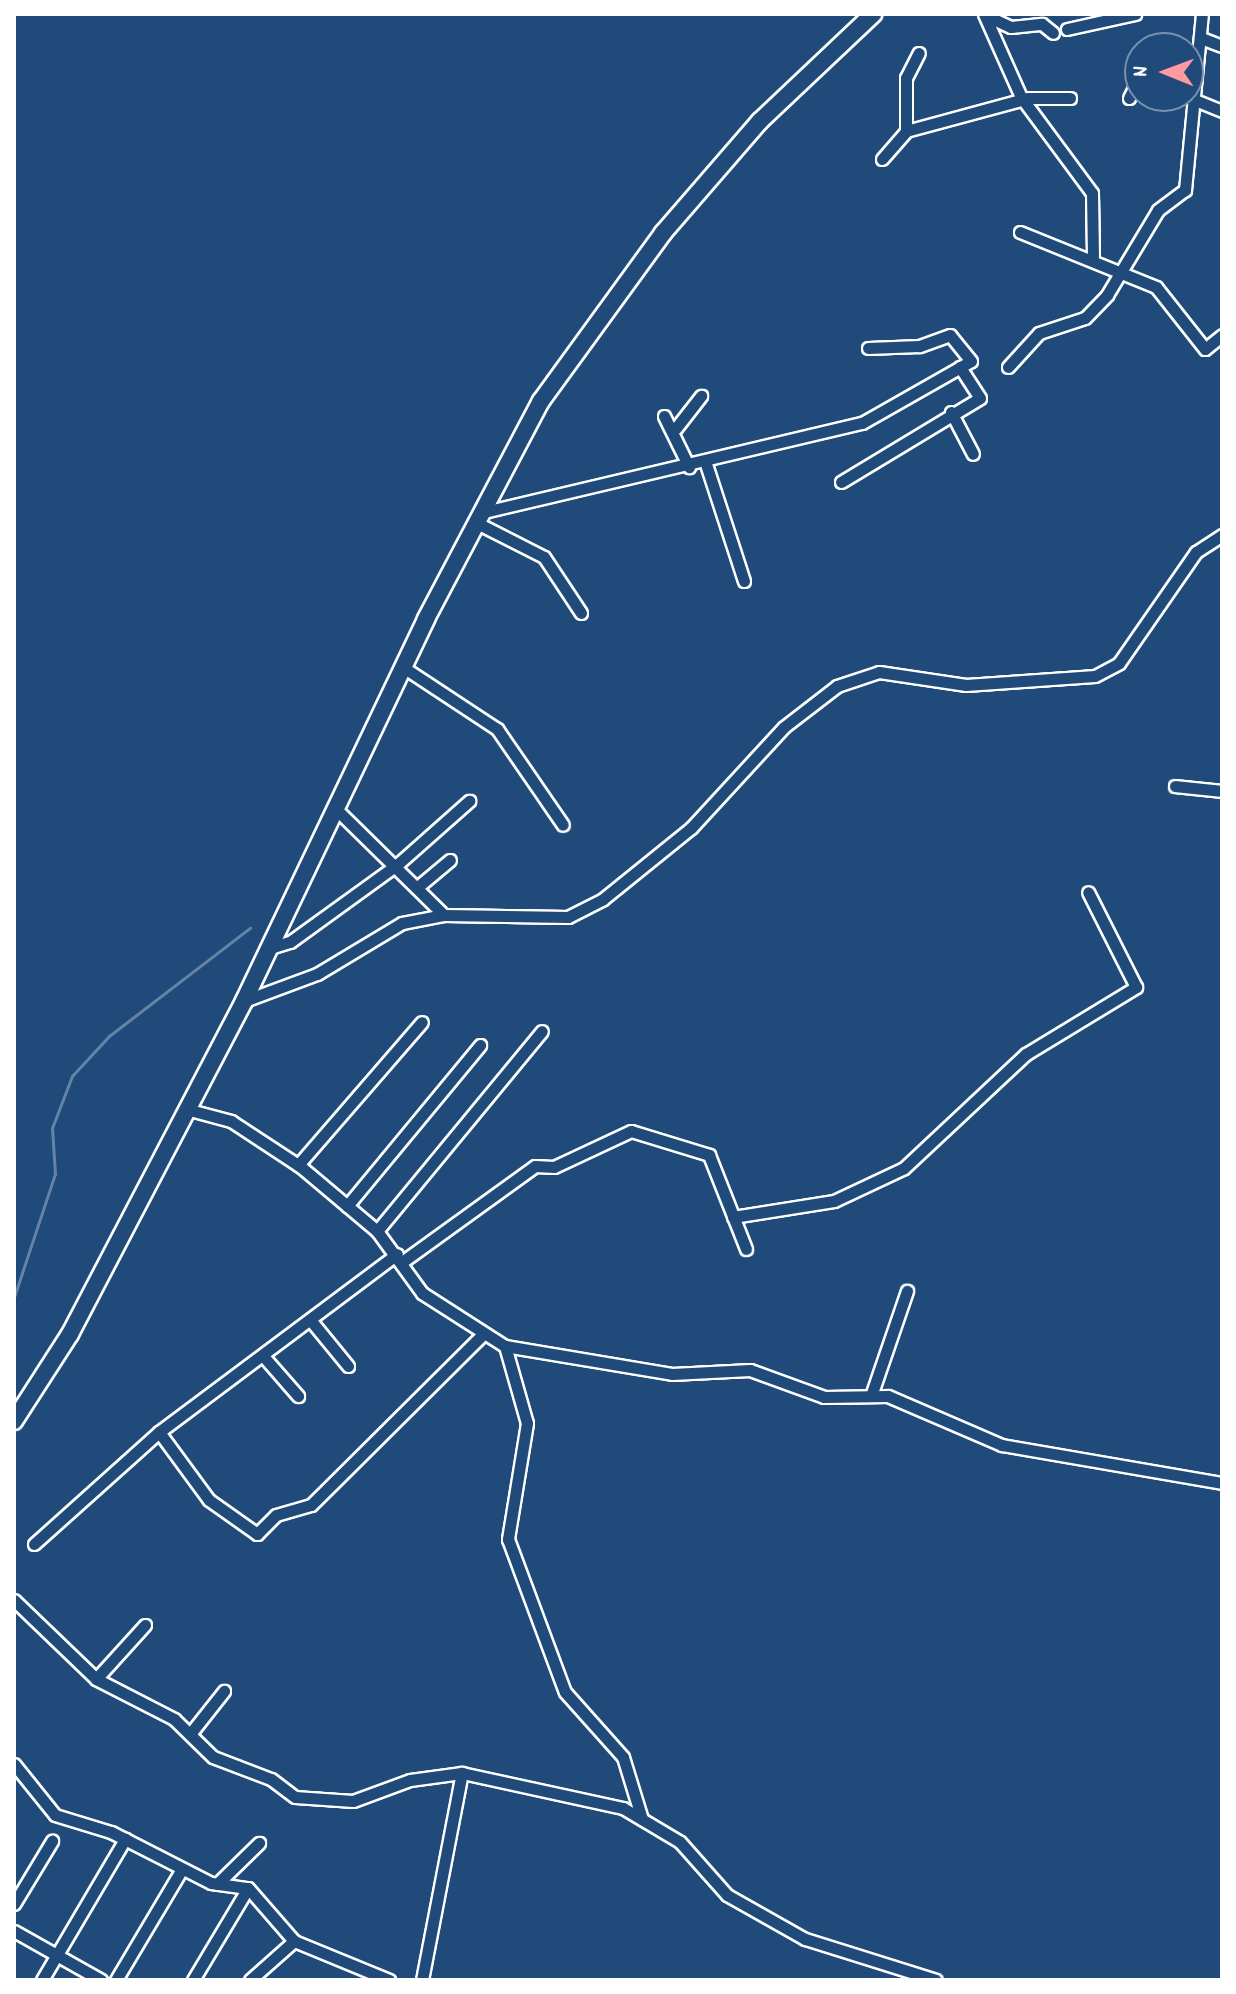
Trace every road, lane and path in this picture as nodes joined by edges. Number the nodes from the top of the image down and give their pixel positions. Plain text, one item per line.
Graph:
1 (873, 14) edge
2 (1135, 14) edge
3 (986, 15) edge
4 (1067, 29) dead end
5 (1053, 33) dead end
6 (919, 53) dead end
7 (1028, 98) junction
8 (1070, 98) dead end
9 (1190, 112) edge
10 (906, 131) junction
11 (882, 159) dead end
12 (1020, 232) dead end
13 (1093, 256) junction
14 (1121, 268) junction
15 (1222, 335) edge
16 (868, 348) dead end
17 (960, 367) junction
18 (1008, 367) dead end
19 (701, 396) dead end
20 (951, 412) junction
21 (664, 416) dead end
22 (676, 428) junction
23 (973, 454) dead end
24 (706, 464) junction
25 (689, 467) junction
26 (841, 482) dead end
27 (478, 518) junction
28 (1222, 535) edge
29 (744, 581) dead end
30 (581, 613) dead end
31 (403, 667) junction
32 (1175, 786) dead end
33 (1222, 791) edge
34 (469, 801) dead end
35 (337, 810) junction
36 (563, 825) dead end
37 (450, 860) dead end
38 (399, 863) junction
39 (420, 885) junction
40 (1088, 892) dead end
41 (444, 915) junction
42 (270, 948) junction
43 (244, 1001) junction
44 (422, 1022) dead end
45 (542, 1031) dead end
46 (480, 1045) dead end
47 (186, 1109) junction
48 (298, 1165) junction
49 (347, 1206) junction
50 (733, 1217) junction
51 (377, 1231) junction
52 (746, 1249) dead end
53 (399, 1258) junction
54 (907, 1291) dead end
55 (312, 1322) junction
56 (483, 1334) junction
57 (505, 1346) junction
58 (264, 1357) junction
59 (348, 1366) dead end
60 (872, 1393) junction
61 (298, 1396) dead end
62 (14, 1421) edge
63 (159, 1432) junction
64 (1222, 1483) edge
65 (34, 1544) dead end
66 (14, 1600) edge
67 (145, 1625) dead end
68 (96, 1679) junction
69 (224, 1691) dead end
70 (190, 1734) junction
71 (14, 1764) edge
72 (462, 1773) junction
73 (642, 1819) junction
74 (125, 1839) junction
75 (52, 1841) dead end
76 (259, 1843) dead end
77 (182, 1869) junction
78 (217, 1884) junction
79 (248, 1888) junction
80 (14, 1904) edge
81 (14, 1931) edge
82 (294, 1941) junction
83 (57, 1955) junction
84 (356, 1976) edge
85 (42, 1980) edge
86 (101, 1980) edge
87 (116, 1980) edge
88 (193, 1980) edge
89 (250, 1980) edge
90 (389, 1980) edge
91 (422, 1980) edge
92 (936, 1980) edge

1 - 27 main road
2 - 4 street
3 - 5 street
3 - 7 street
6 - 10 street
7 - 8 street
7 - 10 street
7 - 13 street
9 - 14 street
10 - 11 street
12 - 13 street
13 - 14 street
14 - 15 street
14 - 18 street
16 - 17 street
17 - 20 street
17 - 24 street
19 - 22 street
20 - 23 street
20 - 26 street
21 - 22 street
22 - 25 street
24 - 25 street
24 - 29 street
25 - 27 street
27 - 30 street
27 - 31 main road
28 - 41 street
31 - 35 main road
31 - 36 street
32 - 33 street
34 - 38 street
35 - 38 street
35 - 42 main road
37 - 39 street
38 - 39 street
38 - 42 street
39 - 41 street
40 - 50 street
41 - 43 street
42 - 43 main road
43 - 47 main road
44 - 48 street
45 - 51 street
46 - 49 street
47 - 48 street
47 - 62 main road
48 - 49 street
49 - 51 street
50 - 52 street
50 - 53 street
51 - 53 street
53 - 55 street
53 - 56 street
54 - 60 street
55 - 58 street
55 - 59 street
56 - 57 street
56 - 63 street
57 - 60 street
57 - 73 street
58 - 61 street
58 - 63 street
60 - 64 street
63 - 65 street
66 - 68 street
67 - 68 street
68 - 70 street
69 - 70 street
70 - 72 street
71 - 74 street
72 - 73 street
72 - 91 street
73 - 92 street
74 - 77 street
74 - 83 street
75 - 80 street
76 - 78 street
77 - 78 street
77 - 87 street
78 - 79 street
79 - 82 street
79 - 88 street
81 - 83 street
82 - 84 street
82 - 89 street
83 - 85 street
83 - 86 street
84 - 90 street

